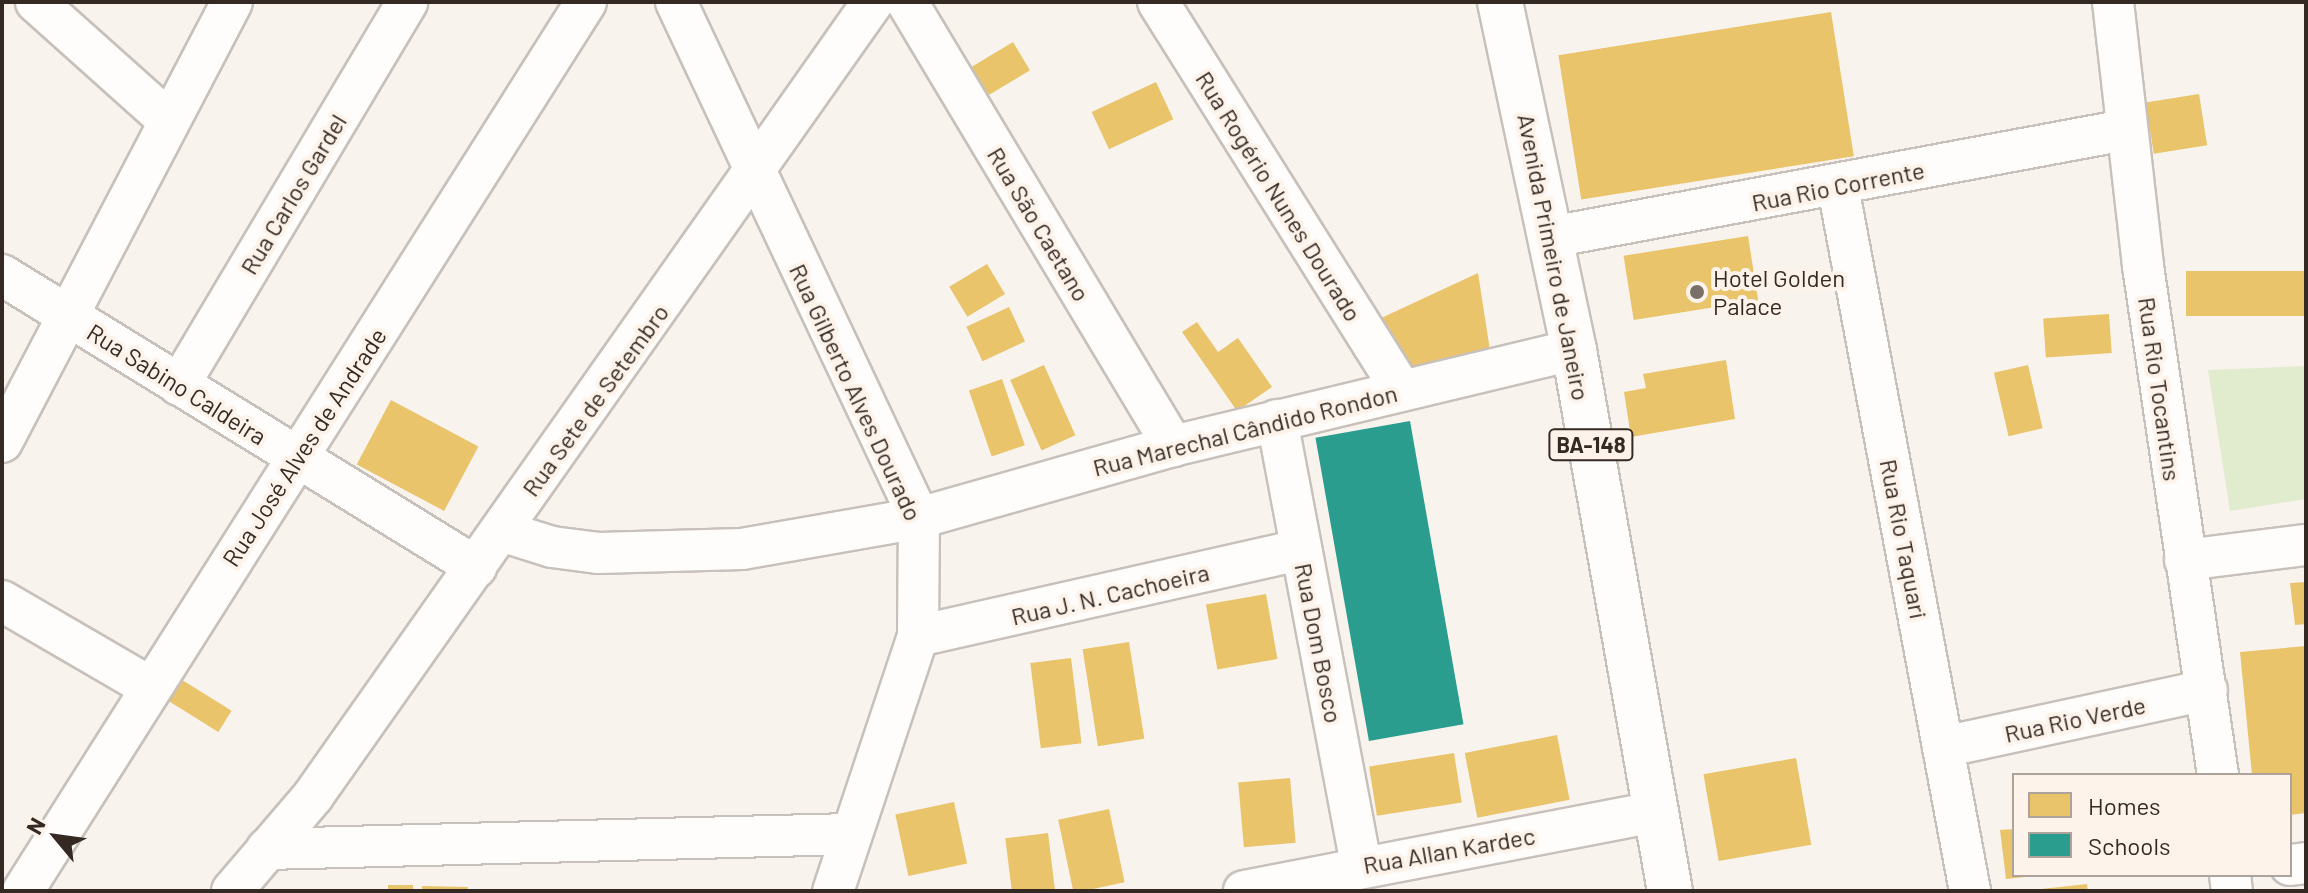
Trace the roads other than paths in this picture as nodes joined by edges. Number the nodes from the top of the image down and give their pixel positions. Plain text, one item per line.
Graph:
1 (36, 2) edge
2 (232, 2) edge
3 (407, 2) edge
4 (586, 2) edge
5 (676, 2) edge
6 (873, 2) edge
7 (907, 2) edge
8 (1158, 2) edge
9 (1500, 2) edge
10 (2113, 2) edge
11 (169, 121) junction
12 (2125, 130) junction
13 (756, 175) junction
14 (1838, 187) junction
15 (1551, 237) junction
16 (2, 275) edge
17 (67, 315) junction
18 (1574, 350) junction
19 (179, 385) junction
20 (1401, 390) junction
21 (1277, 420) junction
22 (2, 442) edge
23 (1173, 446) junction
24 (296, 460) junction
25 (919, 518) junction
26 (501, 531) junction
27 (2306, 545) edge
28 (1301, 550) junction
29 (2185, 560) junction
30 (476, 567) junction
31 (2, 601) edge
32 (918, 636) junction
33 (150, 687) junction
34 (2207, 690) junction
35 (1943, 747) junction
36 (2218, 773) edge
37 (1655, 812) junction
38 (851, 834) junction
39 (278, 849) junction
40 (1361, 866) junction
41 (23, 891) edge
42 (232, 891) edge
43 (268, 891) edge
44 (833, 891) edge
45 (1244, 891) edge
46 (1670, 891) edge
47 (1970, 891) edge

1 - 11 street
2 - 11 street
3 - 19 street, Rua Carlos Gardel
4 - 24 street, Rua José Alves de Andrade
5 - 13 street, Rua Gilberto Alves Dourado
6 - 13 street, Rua Sete de Setembro
7 - 23 street, Rua São Caetano
8 - 20 street, Rua Rogério Nunes Dourado
9 - 15 main road, Avenida Primeiro de Janeiro / BA-148
10 - 12 street, Rua Rio Tocantins
11 - 17 street
12 - 14 street, Rua Rio Corrente
12 - 29 street, Rua Rio Tocantins
13 - 25 street, Rua Gilberto Alves Dourado
13 - 26 street, Rua Sete de Setembro
14 - 15 street, Rua Rio Corrente
14 - 35 street, Rua Rio Taquari
15 - 18 main road, Avenida Primeiro de Janeiro / BA-148
16 - 17 street, Rua Sabino Caldeira
17 - 19 street, Rua Sabino Caldeira
17 - 22 street
18 - 20 street, Rua Marechal Cândido Rondon
18 - 37 main road, Avenida Primeiro de Janeiro / BA-148
19 - 24 street, Rua Sabino Caldeira
20 - 21 street, Rua Marechal Cândido Rondon
21 - 23 street, Rua Marechal Cândido Rondon
21 - 28 street, Rua Dom Bosco
23 - 25 street, Rua Marechal Cândido Rondon
24 - 30 street, Rua Sabino Caldeira
24 - 33 street, Rua José Alves de Andrade
25 - 26 street, Rua Marechal Cândido Rondon
25 - 32 street, Rua Gilberto Alves Dourado
26 - 30 street, Rua Sete de Setembro
27 - 29 street
28 - 32 street, Rua J. N. Cachoeira
28 - 40 street, Rua Dom Bosco
29 - 34 street, Rua Rio Tocantins
30 - 39 street, Rua Sete de Setembro
31 - 33 street
32 - 38 street, Rua Gilberto Alves Dourado
33 - 41 street, Rua José Alves de Andrade
34 - 35 street, Rua Rio Verde
34 - 36 street, Rua Rio Tocantins
35 - 47 street, Rua Rio Taquari
37 - 40 street, Rua Allan Kardec
37 - 46 main road, Avenida Primeiro de Janeiro / BA-148
38 - 39 street
38 - 44 street, Rua Gilberto Alves Dourado
39 - 42 street, Rua Sete de Setembro
39 - 43 street, Rua Sete de Setembro
40 - 45 street, Rua Allan Kardec

